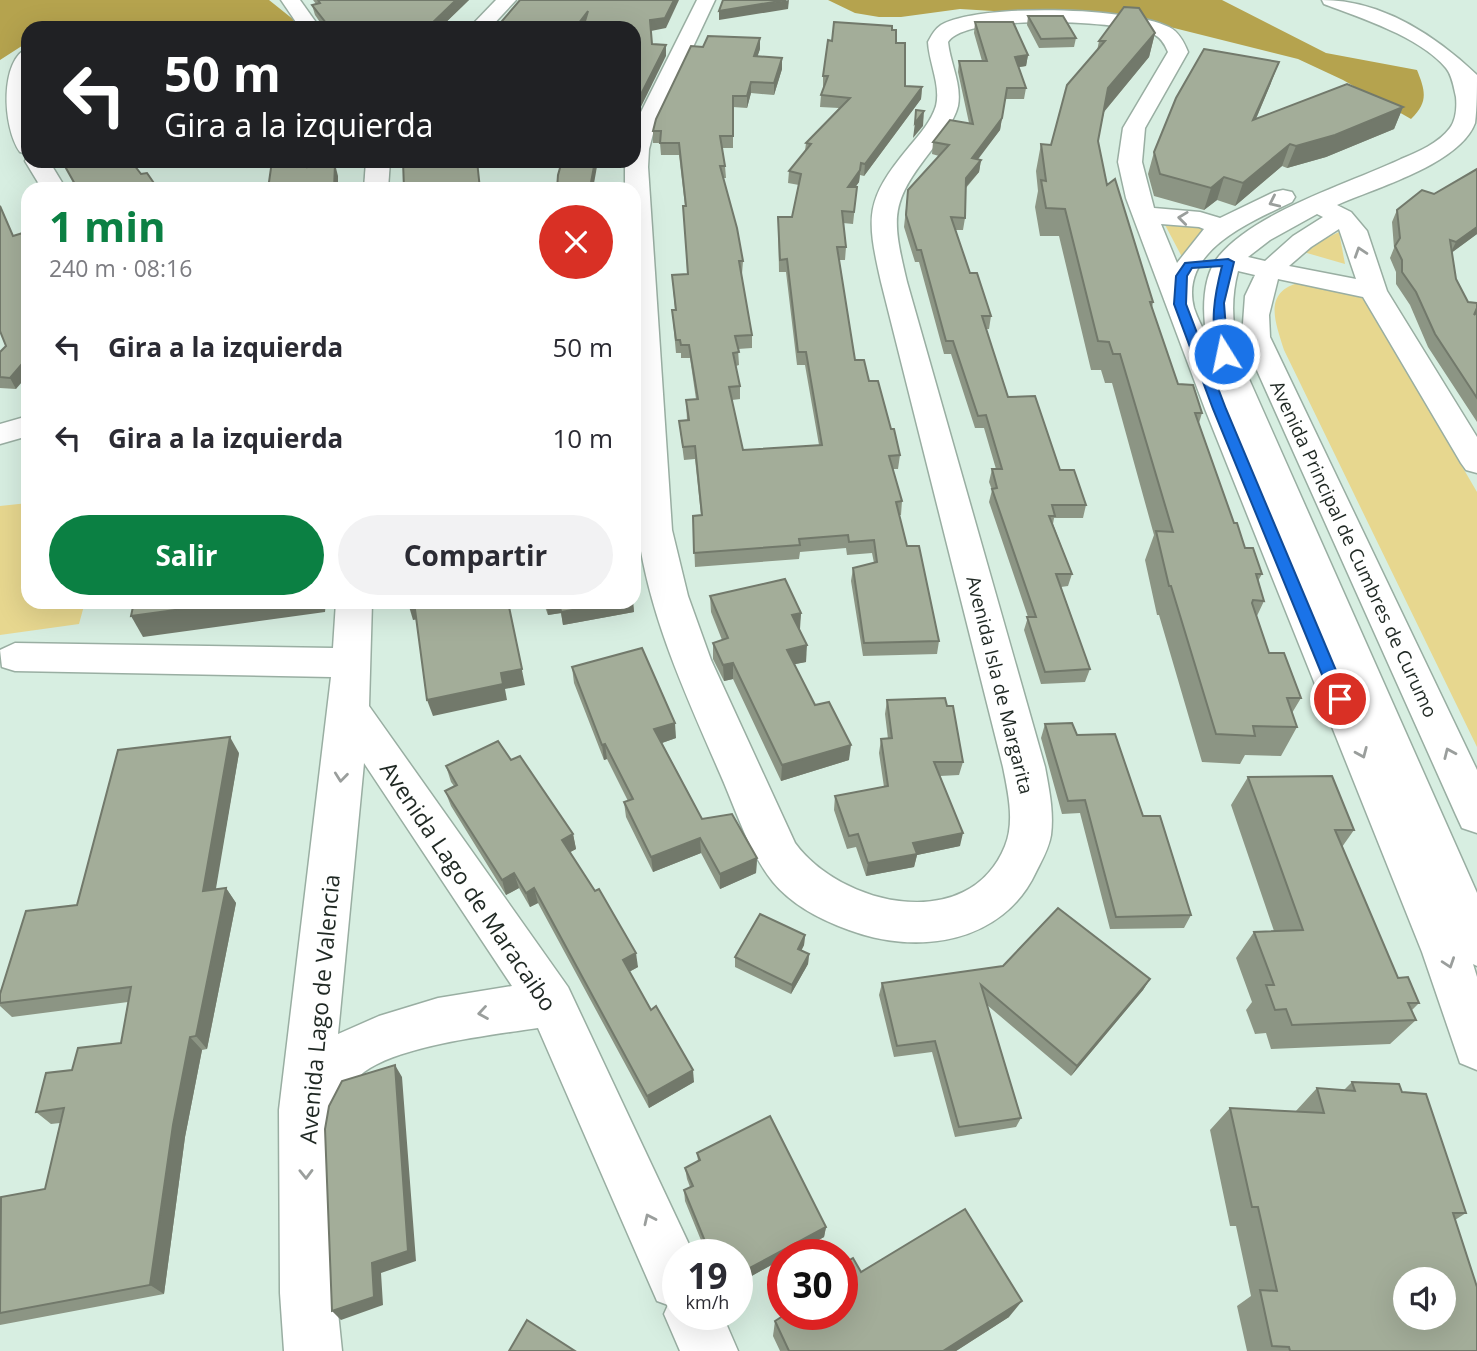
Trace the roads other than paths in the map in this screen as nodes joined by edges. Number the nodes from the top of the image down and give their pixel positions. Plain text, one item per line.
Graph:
1 (290, 0) edge
2 (507, 0) edge
3 (706, 0) edge
4 (1331, 0) edge
5 (305, 21) edge
6 (486, 21) edge
7 (21, 59) edge
8 (1458, 70) junction
9 (1477, 86) edge
10 (1444, 106) dead end
11 (8, 128) edge
12 (1420, 134) dead end
13 (641, 136) edge
14 (21, 140) edge
15 (1475, 150) dead end
16 (1330, 211) junction
17 (1144, 215) junction
18 (1222, 226) junction
19 (641, 234) edge
20 (1175, 262) junction
21 (1228, 262) junction
22 (1270, 270) junction
23 (1373, 291) junction
24 (21, 428) edge
25 (0, 434) edge
26 (1477, 463) edge
27 (354, 609) edge
28 (15, 657) dead end
29 (350, 686) junction
30 (1477, 815) edge
31 (1477, 945) edge
32 (551, 1003) junction
33 (1477, 1046) edge
34 (305, 1110) junction
35 (662, 1248) edge
36 (699, 1330) edge
37 (313, 1351) edge
38 (709, 1351) edge

1 - 5 street
2 - 6 street
3 - 13 street, Avenida Isla de Margarita
4 - 8 street
7 - 11 street
8 - 9 street
8 - 10 street
8 - 16 street, Avenida Principal de Cumbres de Curumo
11 - 14 street
12 -> 18 street
15 - 16 street, Avenida Principal de Cumbres de Curumo
16 - 21 street, Avenida Principal de Cumbres de Curumo
16 - 22 street, Avenida Principal de Cumbres de Curumo
23 -> 16 street
18 -> 17 street
17 - 19 street, Avenida Isla de Margarita
17 - 20 street
18 - 20 street
20 - 21 street
20 -> 33 street
21 - 22 street
21 - 31 street, Avenida Principal de Cumbres de Curumo
22 - 23 street
30 -> 22 street, Avenida Principal de Cumbres de Curumo
23 - 26 street
24 - 25 street
27 - 29 street
28 - 29 street
29 - 32 street, Avenida Lago de Maracaibo
29 -> 34 street, Avenida Lago de Valencia
32 -> 34 street
35 -> 32 street, Avenida Lago de Maracaibo
34 -> 37 street, Avenida Lago de Valencia
36 - 38 street

